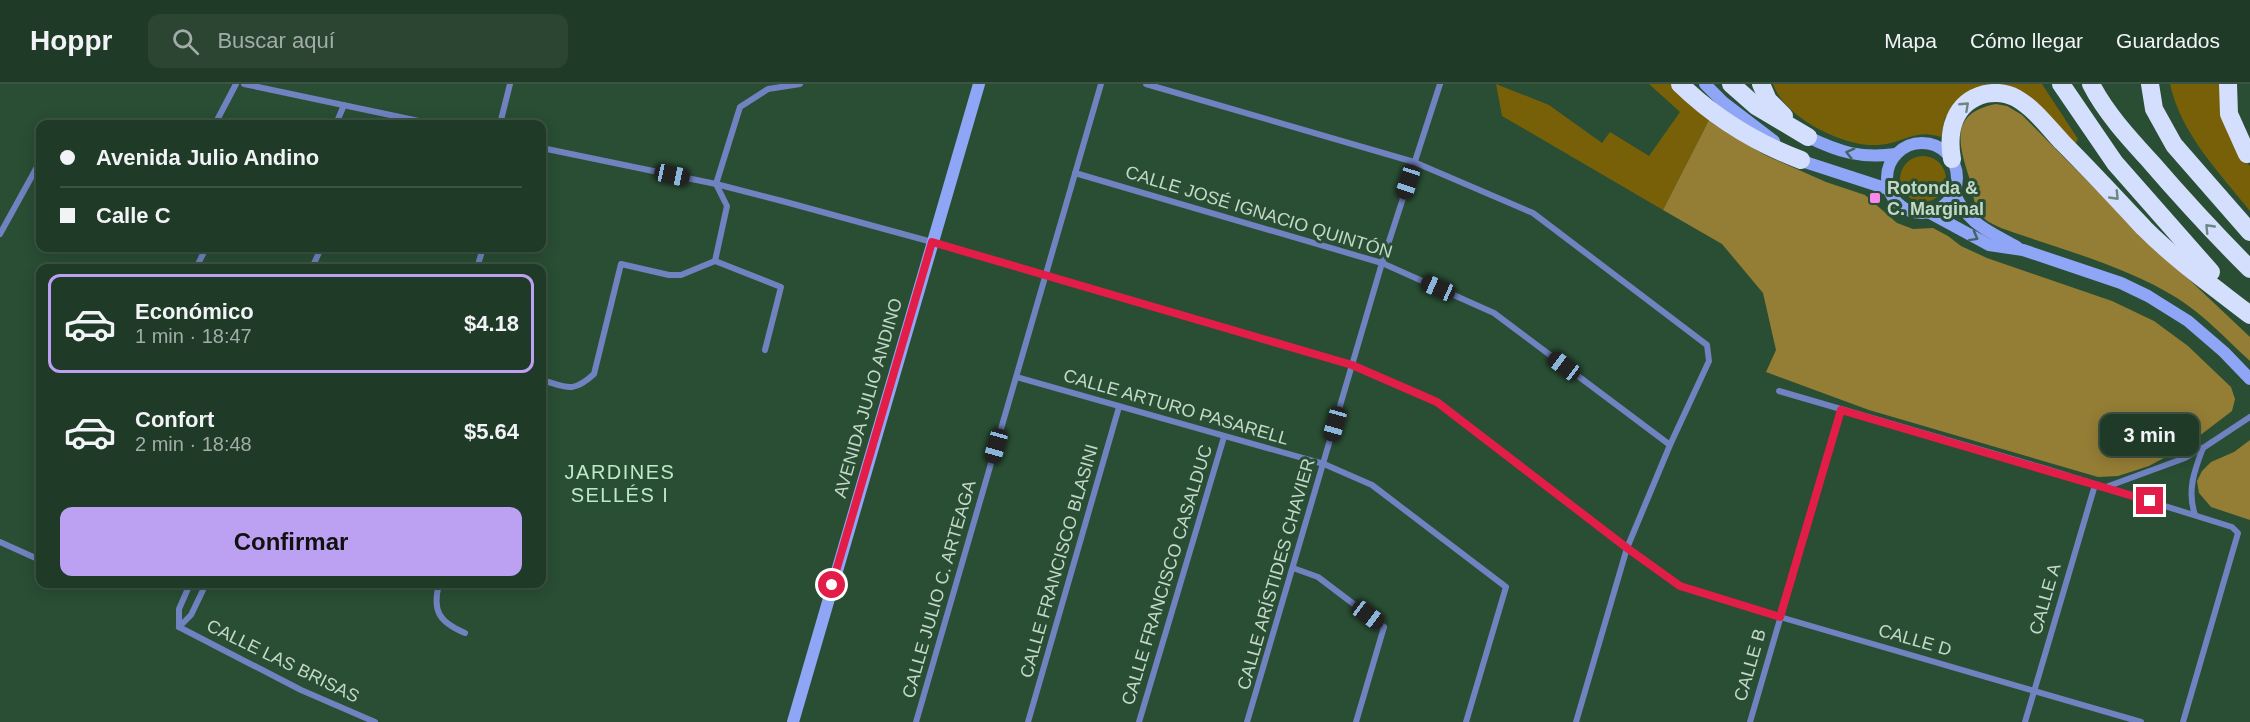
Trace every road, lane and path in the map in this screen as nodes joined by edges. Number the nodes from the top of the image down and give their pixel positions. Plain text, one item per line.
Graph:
1 (236, 84) edge
2 (244, 84) edge
3 (510, 84) edge
4 (800, 84) edge
5 (979, 84) edge
6 (1101, 84) edge
7 (1146, 84) edge
8 (1440, 84) edge
9 (1680, 84) edge
10 (1706, 84) edge
11 (1731, 84) edge
12 (1761, 84) edge
13 (2048, 84) edge
14 (2061, 84) edge
15 (2091, 84) edge
16 (2150, 84) edge
17 (2159, 84) edge
18 (2228, 84) edge
19 (2238, 84) edge
20 (344, 105) junction
21 (217, 120) edge
22 (338, 120) edge
23 (414, 120) edge
24 (501, 120) edge
25 (1808, 137) junction
26 (546, 149) edge
27 (2249, 150) edge
28 (1896, 154) junction
29 (1952, 159) junction
30 (1801, 160) junction
31 (1414, 162) junction
32 (2115, 163) junction
33 (36, 169) edge
34 (1075, 173) junction
35 (716, 184) junction
36 (1888, 189) junction
37 (1954, 192) junction
38 (2214, 192) junction
39 (1930, 213) junction
40 (2250, 232) edge
41 (0, 234) edge
42 (932, 242) junction
43 (2023, 250) junction
44 (715, 261) junction
45 (1382, 263) junction
46 (2250, 269) edge
47 (1046, 275) junction
48 (2250, 313) edge
49 (765, 350) dead end
50 (1352, 365) junction
51 (1016, 377) junction
52 (2250, 379) edge
53 (546, 381) edge
54 (1779, 391) dead end
55 (1119, 407) junction
56 (1841, 410) junction
57 (2250, 417) edge
58 (1224, 437) junction
59 (1670, 445) junction
60 (2203, 448) junction
61 (1324, 464) junction
62 (2095, 485) junction
63 (2104, 488) junction
64 (2195, 515) junction
65 (0, 542) edge
66 (1627, 548) junction
67 (36, 558) edge
68 (1293, 568) junction
69 (188, 588) edge
70 (204, 588) edge
71 (438, 588) edge
72 (1780, 617) junction
73 (179, 627) junction
74 (465, 633) dead end
75 (2034, 691) junction
76 (375, 722) edge
77 (793, 722) edge
78 (916, 722) edge
79 (1028, 722) edge
80 (1139, 722) edge
81 (1247, 722) edge
82 (1356, 722) edge
83 (1467, 722) edge
84 (1576, 722) edge
85 (1750, 722) edge
86 (2025, 722) edge
87 (2141, 722) edge
88 (2183, 722) edge

1 - 21 street
2 - 20 street
3 - 24 street
4 - 35 street
5 - 42 street, AVENIDA JULIO ANDINO
6 - 34 street, CALLE JULIO C. ARTEAGA
7 - 31 street
8 - 31 street, CALLE ARÍSTIDES CHAVIER
9 - 30 highway
10 - 30 street
11 - 25 highway
12 - 25 highway
13 - 32 highway
14 - 32 highway
46 -> 15 highway
16 - 38 highway
17 - 38 highway
18 - 27 highway
19 - 27 highway
20 - 22 street
20 - 23 street
28 -> 25 street
26 - 35 street, CALLE D
28 - 29 street
28 - 36 street
29 - 37 street
29 -> 48 highway
30 - 36 street
31 - 45 street, CALLE ARÍSTIDES CHAVIER
31 - 59 street
32 - 48 highway
33 - 41 street
34 - 45 street, CALLE JOSÉ IGNACIO QUINTÓN
34 - 47 street, CALLE JULIO C. ARTEAGA
35 - 42 street, CALLE D
35 - 44 street
36 - 39 street
37 - 39 street
37 - 43 street
38 - 40 highway
39 -> 43 street
42 - 47 street, CALLE D
42 - 77 street, AVENIDA JULIO ANDINO
43 - 52 street
44 - 49 street
44 - 53 street
45 - 50 street, CALLE ARÍSTIDES CHAVIER
45 - 59 street, CALLE JOSÉ IGNACIO QUINTÓN
47 - 50 street, CALLE D
47 - 51 street, CALLE JULIO C. ARTEAGA
50 - 61 street, CALLE ARÍSTIDES CHAVIER
50 - 66 street, CALLE D
51 - 55 street, CALLE ARTURO PASARELL
51 - 78 street, CALLE JULIO C. ARTEAGA
54 - 56 street
55 - 58 street, CALLE ARTURO PASARELL
55 - 79 street, CALLE FRANCISCO BLASINI
56 - 62 street
56 - 72 street, CALLE B
57 - 60 street
58 - 61 street, CALLE ARTURO PASARELL
58 - 80 street, CALLE FRANCISCO CASALDUC
59 - 66 street
60 - 63 street
60 - 64 street
61 - 68 street, CALLE ARÍSTIDES CHAVIER
61 - 83 street, CALLE ARTURO PASARELL
62 - 63 street
62 - 75 street, CALLE A
63 - 64 street
64 - 88 street
65 - 67 street
66 - 72 street, CALLE D
66 - 84 street
68 - 81 street, CALLE ARÍSTIDES CHAVIER
68 - 82 street
69 - 73 street
70 - 73 street
71 - 74 street
72 - 75 street, CALLE D
72 - 85 street, CALLE B
73 - 76 street, CALLE LAS BRISAS
75 - 86 street, CALLE A
75 - 87 street, CALLE D

